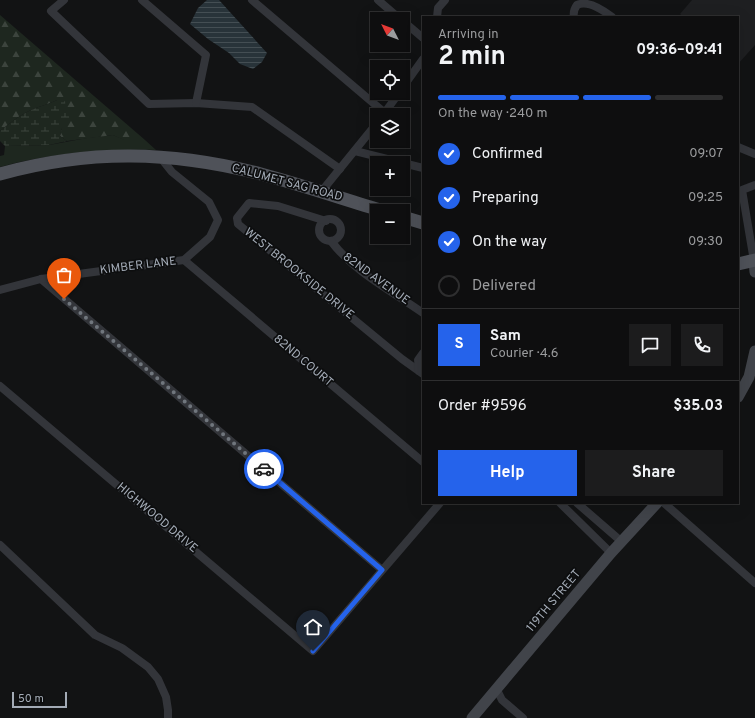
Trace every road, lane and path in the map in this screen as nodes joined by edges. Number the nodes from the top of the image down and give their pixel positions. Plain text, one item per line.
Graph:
1 (64, 0) edge
2 (142, 0) edge
3 (252, 0) edge
4 (378, 0) edge
5 (446, 0) edge
6 (392, 12) edge
7 (437, 16) edge
8 (574, 16) edge
9 (611, 16) edge
10 (410, 27) edge
11 (422, 37) edge
12 (422, 59) edge
13 (410, 77) edge
14 (196, 103) junction
15 (377, 108) edge
16 (370, 132) edge
17 (739, 147) edge
18 (355, 151) junction
19 (755, 154) edge
20 (159, 156) junction
21 (422, 168) edge
22 (340, 170) junction
23 (0, 174) edge
24 (755, 185) edge
25 (740, 191) edge
26 (321, 192) junction
27 (370, 207) edge
28 (410, 219) edge
29 (326, 221) junction
30 (422, 223) edge
31 (331, 241) junction
32 (184, 260) junction
33 (739, 264) edge
34 (754, 264) edge
35 (41, 279) junction
36 (0, 290) edge
37 (422, 312) edge
38 (755, 350) edge
39 (422, 354) edge
40 (754, 363) edge
41 (421, 372) edge
42 (0, 386) edge
43 (739, 395) edge
44 (422, 461) edge
45 (439, 504) edge
46 (561, 504) edge
47 (579, 504) edge
48 (656, 504) edge
49 (665, 504) edge
50 (622, 542) junction
51 (0, 545) edge
52 (611, 553) junction
53 (382, 570) junction
54 (755, 583) edge
55 (496, 690) junction
56 (168, 718) edge
57 (472, 718) edge
58 (523, 718) edge

1 - 14 street
2 - 14 street
3 - 15 street
4 - 6 street
5 - 7 street
8 - 9 street
10 - 11 street
12 - 13 street
14 - 22 street
16 - 18 street
17 - 19 street
18 - 21 street
18 - 22 street
20 - 23 main road, CALUMET SAG ROAD
20 - 26 main road, CALUMET SAG ROAD
20 - 32 street, KIMBER LANE
22 - 26 street
24 - 25 street
25 - 34 street
26 - 27 main road, CALUMET SAG ROAD
28 - 30 main road
29 - 31 street
29 - 31 street
29 - 41 street, WEST BROOKSIDE DRIVE
31 - 37 street, 82ND AVENUE
32 - 35 street, KIMBER LANE
32 - 44 street, 82ND COURT
33 - 34 main road
35 - 36 street, KIMBER LANE
35 - 53 street
38 - 40 street
39 - 41 street
40 - 43 street
42 - 53 street, HIGHWOOD DRIVE
45 - 53 street
46 - 52 street
47 - 50 street
48 - 50 street, 119TH STREET
49 - 54 street
50 - 52 street, 119TH STREET
51 - 56 street
52 - 55 street, 119TH STREET
55 - 57 street, 119TH STREET
55 - 58 street

